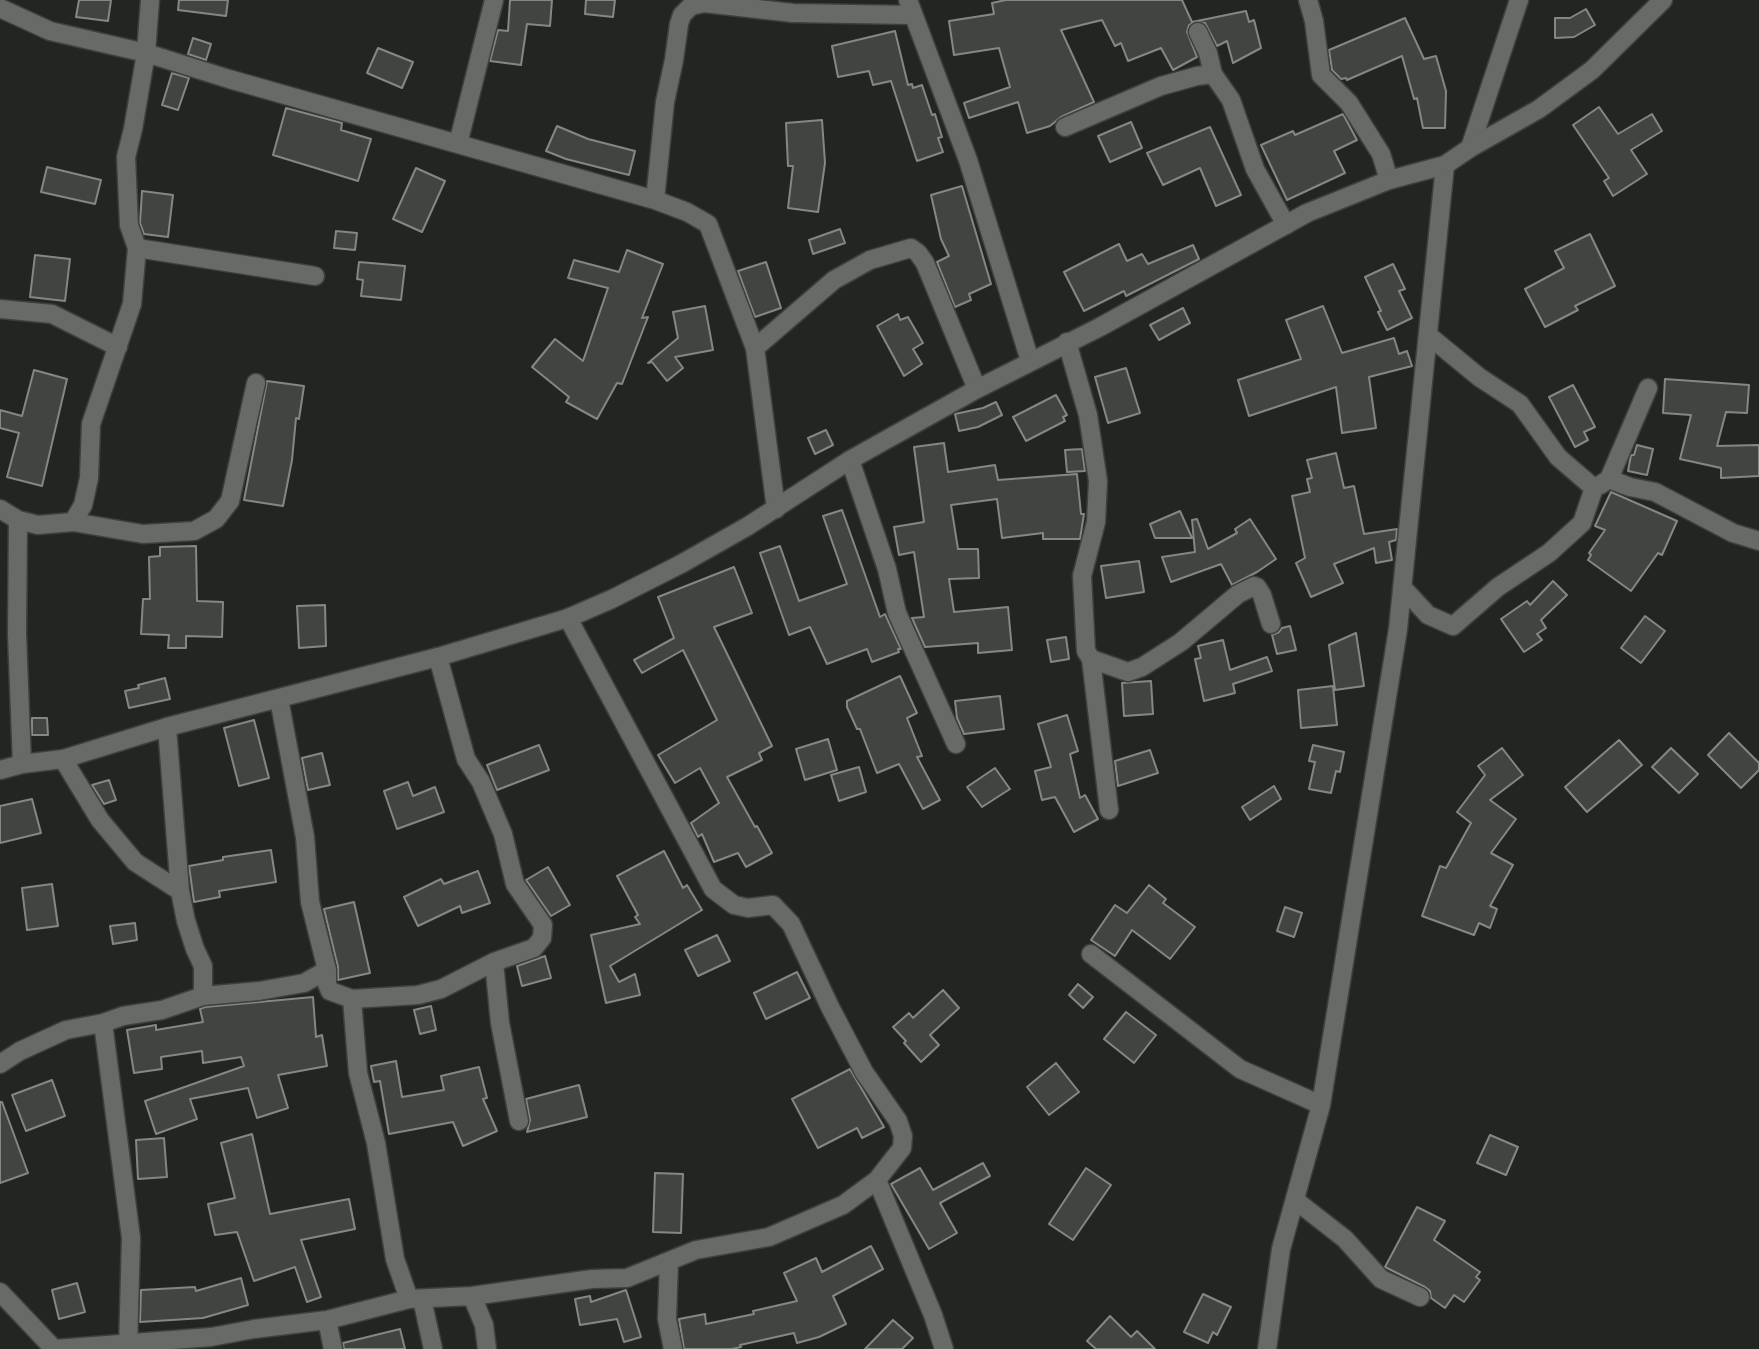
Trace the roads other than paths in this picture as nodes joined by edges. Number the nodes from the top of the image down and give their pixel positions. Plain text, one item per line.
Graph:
1 (150, 0) edge
2 (494, 0) edge
3 (1308, 0) edge
4 (1519, 0) edge
5 (1663, 0) edge
6 (0, 8) edge
7 (910, 8) edge
8 (1198, 32) dead end
9 (146, 53) junction
10 (1213, 74) junction
11 (1065, 127) dead end
12 (458, 144) junction
13 (1470, 148) junction
14 (1445, 165) junction
15 (1389, 180) junction
16 (654, 200) junction
17 (1286, 225) junction
18 (137, 248) junction
19 (315, 276) dead end
20 (0, 309) edge
21 (1428, 335) junction
22 (1068, 342) junction
23 (118, 347) junction
24 (755, 348) junction
25 (1030, 361) junction
26 (256, 383) dead end
27 (1648, 388) dead end
28 (977, 389) junction
29 (850, 460) junction
30 (1602, 484) junction
31 (0, 509) edge
32 (776, 509) junction
33 (18, 520) junction
34 (73, 522) junction
35 (1759, 541) edge
36 (1402, 587) junction
37 (568, 618) junction
38 (1272, 624) dead end
39 (438, 657) junction
40 (1091, 659) junction
41 (279, 699) junction
42 (167, 727) junction
43 (956, 744) dead end
44 (63, 759) junction
45 (22, 764) junction
46 (0, 770) edge
47 (1109, 810) dead end
48 (180, 891) junction
49 (1091, 954) dead end
50 (494, 962) junction
51 (327, 970) junction
52 (203, 996) junction
53 (352, 999) junction
54 (103, 1023) junction
55 (0, 1064) edge
56 (1321, 1105) junction
57 (519, 1121) dead end
58 (877, 1180) junction
59 (1294, 1200) junction
60 (669, 1262) junction
61 (0, 1292) edge
62 (472, 1296) junction
63 (1420, 1297) dead end
64 (415, 1299) junction
65 (327, 1320) junction
66 (128, 1346) edge
67 (54, 1349) edge
68 (333, 1349) edge
69 (433, 1349) edge
70 (487, 1349) edge
71 (673, 1349) edge
72 (944, 1349) edge
73 (1267, 1349) edge

1 - 9 street
2 - 12 street
3 - 15 street
4 - 13 street
5 - 13 street
6 - 9 street
7 - 16 street
7 - 25 street
8 - 10 street
9 - 12 street
9 - 18 street
10 - 11 street
10 - 17 street
12 - 16 street
13 - 14 street
14 - 15 street
14 - 21 street
15 - 17 street
16 - 24 street
17 - 22 street
18 - 19 street
18 - 23 street
20 - 23 street
21 - 30 street
21 - 36 street
22 - 25 street
22 - 40 street
23 - 34 street
24 - 28 street
24 - 32 street
25 - 28 street
26 - 34 street
27 - 30 street
28 - 29 street
29 - 32 street
29 - 43 street
30 - 35 street
30 - 36 street
31 - 33 street
32 - 37 street
33 - 34 street
33 - 45 street
36 - 56 street
37 - 39 street
37 - 58 street
38 - 40 street
39 - 41 street
39 - 50 street
40 - 47 street
41 - 42 street
41 - 51 street
42 - 44 street
42 - 48 street
44 - 45 street
44 - 48 street
45 - 46 street
48 - 52 street
49 - 56 street
50 - 53 street
50 - 57 street
51 - 52 street
51 - 53 street
52 - 54 street
53 - 64 street
54 - 55 street
54 - 66 street
56 - 59 street
58 - 60 street
58 - 72 street
59 - 63 street
59 - 73 street
60 - 62 street
60 - 71 street
61 - 67 street
62 - 64 street
62 - 70 street
64 - 65 street
64 - 69 street
65 - 66 street
65 - 68 street
66 - 67 street

